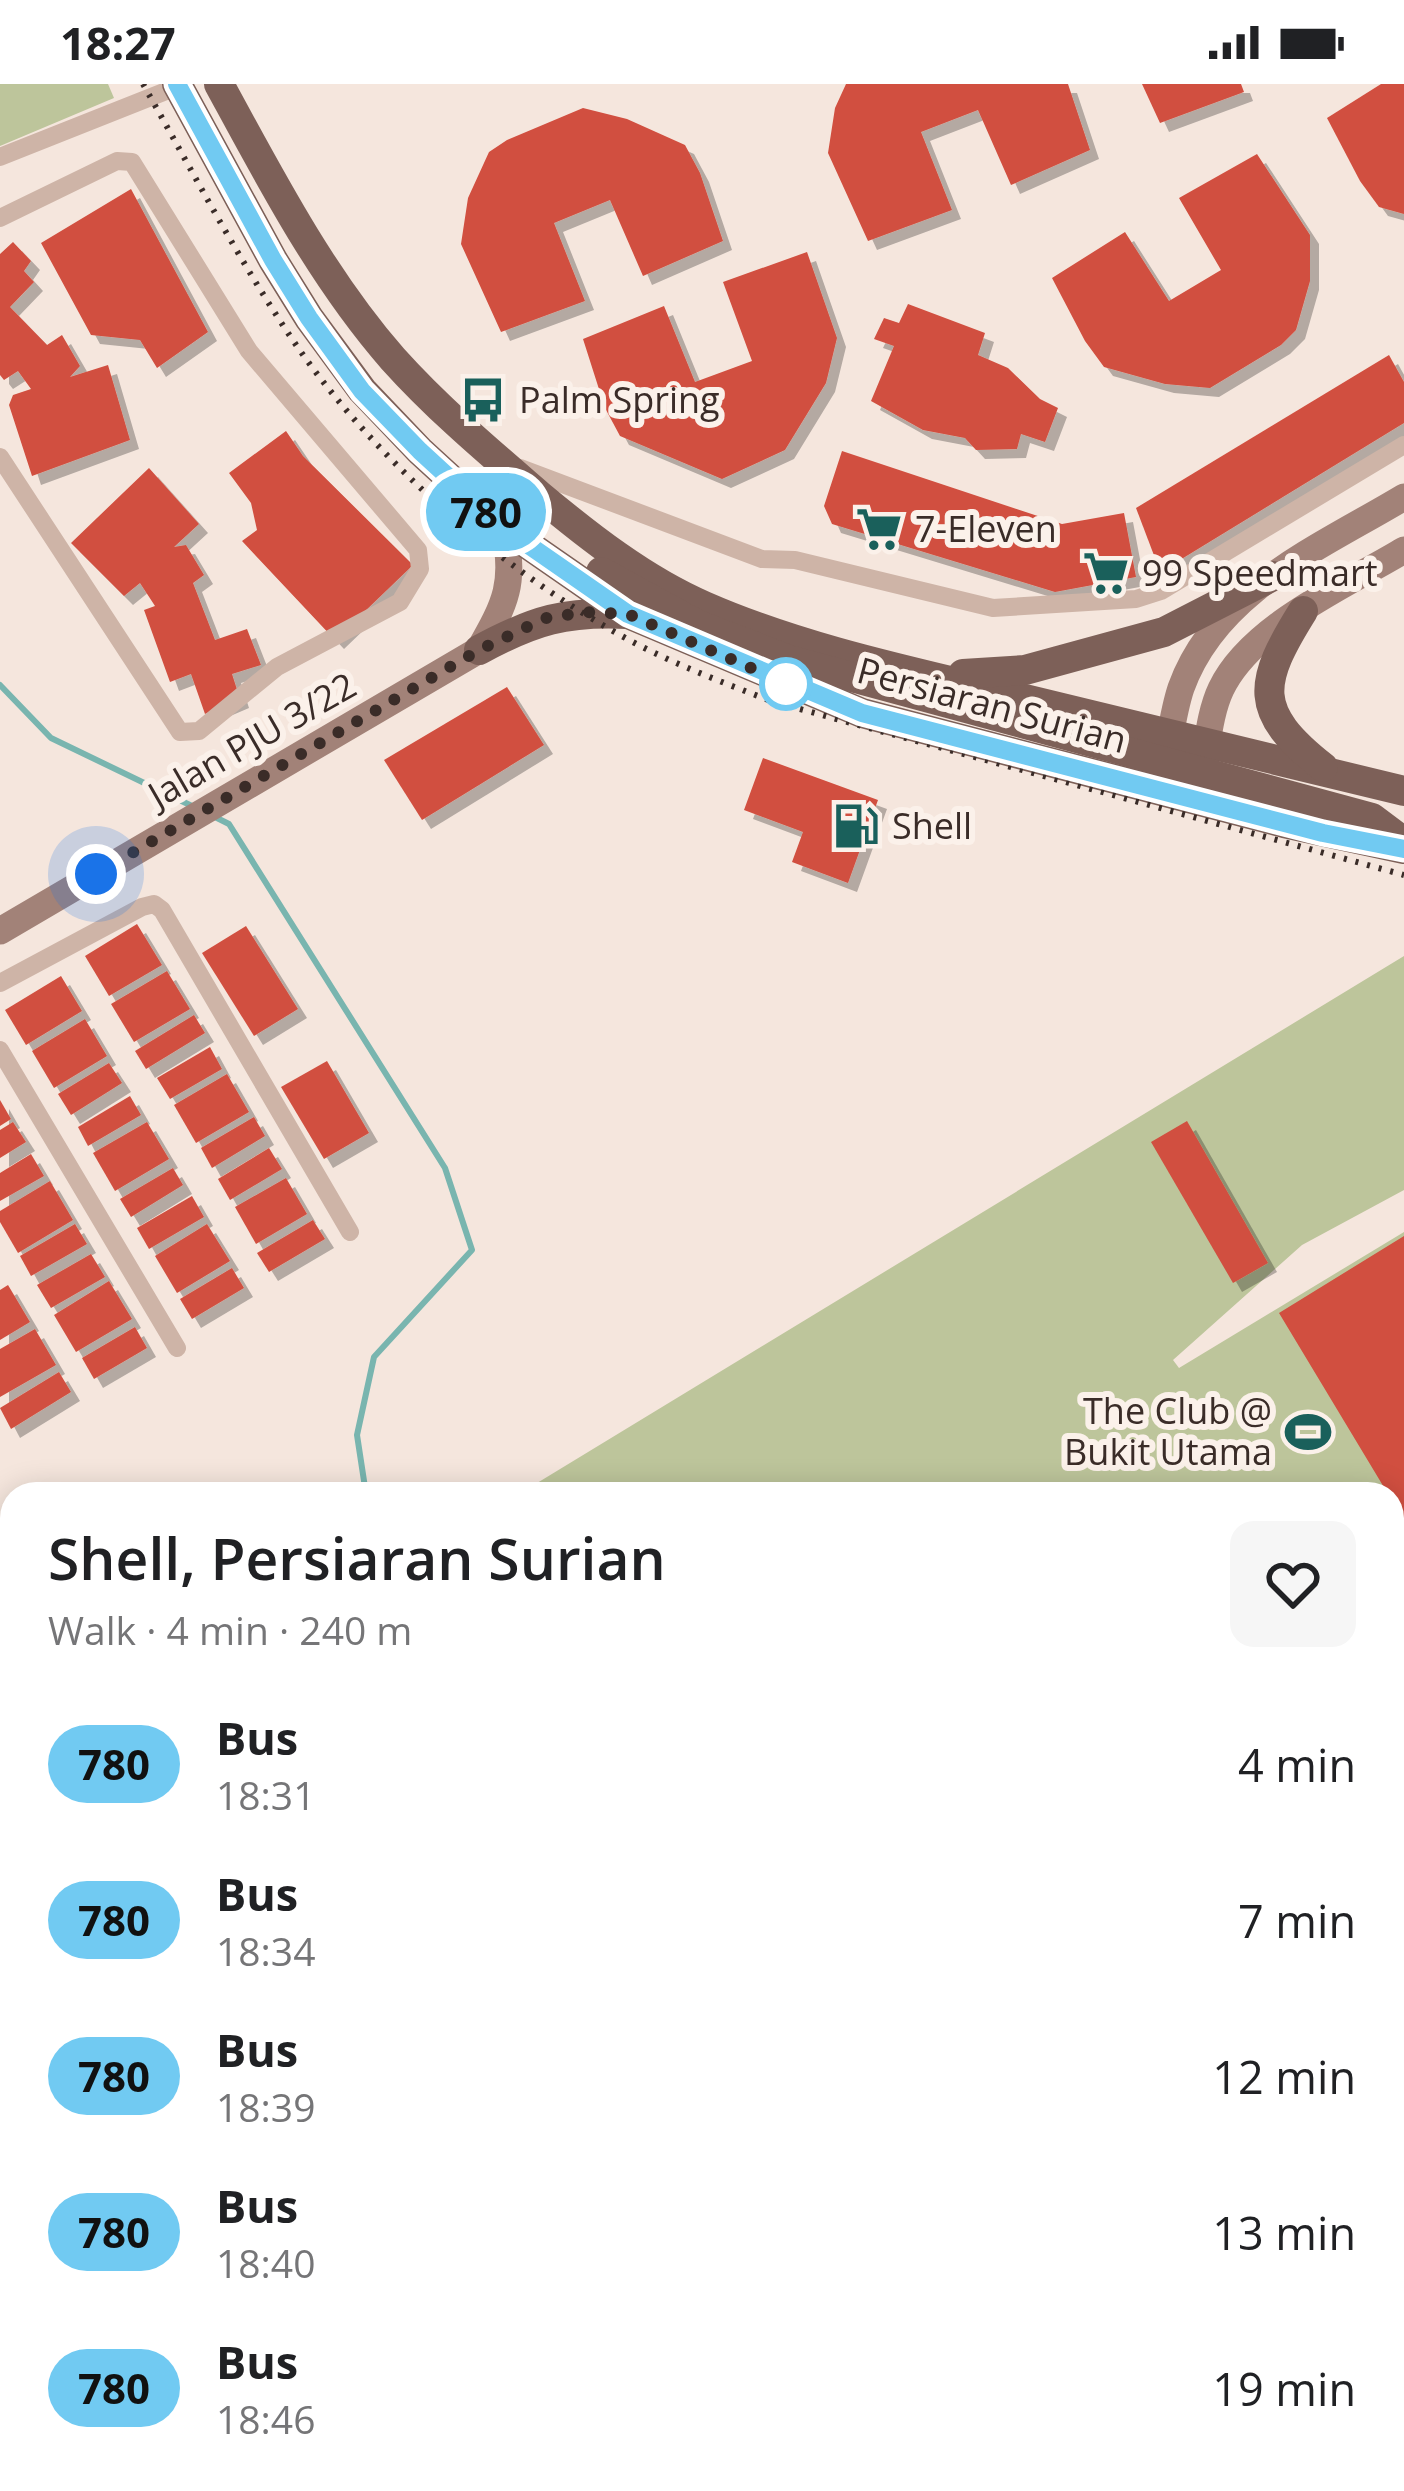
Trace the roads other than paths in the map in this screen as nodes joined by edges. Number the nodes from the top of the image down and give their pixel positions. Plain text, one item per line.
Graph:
1 (181, 84) edge
2 (219, 84) edge
3 (0, 157) edge
4 (0, 218) edge
5 (1404, 445) edge
6 (494, 456) junction
7 (0, 457) edge
8 (1404, 497) edge
9 (517, 537) junction
10 (1404, 550) edge
11 (1273, 576) junction
12 (1304, 611) junction
13 (628, 614) junction
14 (479, 650) junction
15 (927, 676) junction
16 (1168, 749) junction
17 (1204, 758) junction
18 (1332, 774) junction
19 (1404, 791) edge
20 (1404, 845) edge
21 (0, 931) edge
22 (0, 983) edge
23 (0, 1050) edge
24 (350, 1232) dead end
25 (177, 1348) dead end

1 - 3 street
1 - 9 main road, Persiaran Surian
2 - 6 main road, Persiaran Surian
4 - 7 street
5 - 6 street
6 - 15 main road, Persiaran Surian
8 - 11 street
9 - 13 main road, Persiaran Surian
9 - 14 street
9 - 16 main road
10 - 12 street
11 - 15 main road
11 - 16 street
12 - 17 street
12 - 18 main road
13 - 14 main road
13 - 20 main road, Persiaran Surian
14 - 21 street, Jalan PJU 3/22
15 - 16 main road, Persiaran Surian
16 - 17 main road
17 - 18 main road
17 - 20 main road
18 - 19 main road
22 - 24 street
23 - 25 street

